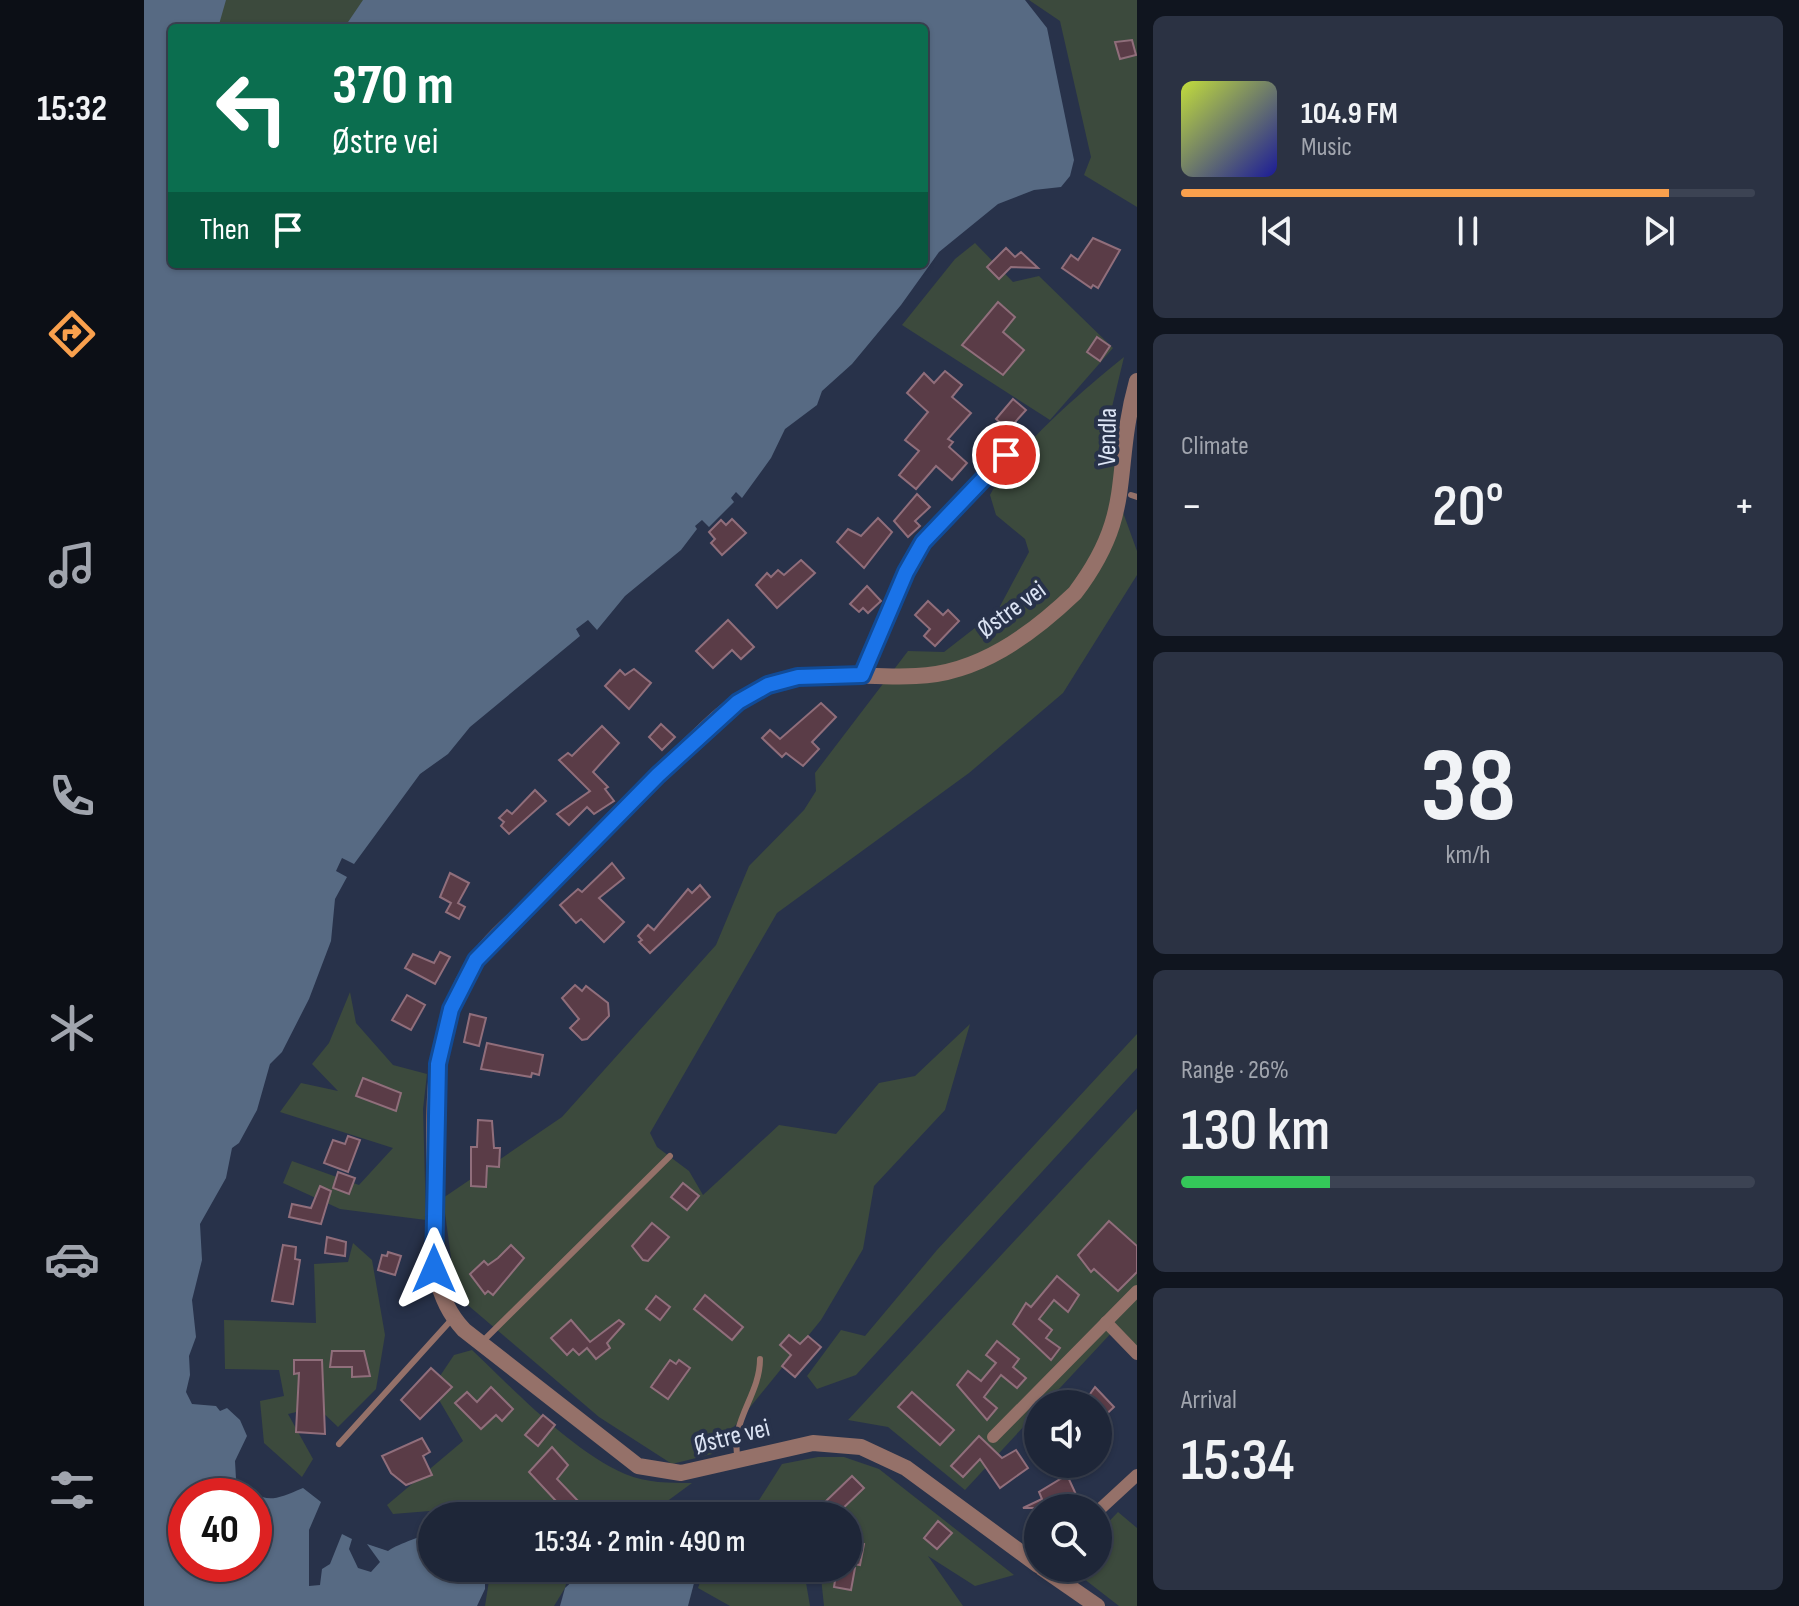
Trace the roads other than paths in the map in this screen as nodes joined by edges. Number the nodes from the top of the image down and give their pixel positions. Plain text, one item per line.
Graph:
1 (1137, 381) edge
2 (1006, 455) dead end
3 (1134, 496) edge
4 (862, 675) junction
5 (670, 1156) dead end
6 (1137, 1291) edge
7 (453, 1318) junction
8 (1106, 1322) junction
9 (481, 1344) junction
10 (1137, 1354) edge
11 (760, 1359) dead end
12 (993, 1437) dead end
13 (339, 1444) dead end
14 (738, 1459) junction
15 (1137, 1475) edge
16 (1112, 1498) edge
17 (1024, 1555) edge
18 (1062, 1582) edge
19 (1097, 1606) edge

1 - 3 street, Vendla
2 - 4 street
3 - 4 street, Østre vei
4 - 7 street, Østre vei
5 - 9 lane
6 - 8 street
7 - 9 street, Østre vei
7 - 13 lane
8 - 10 street
8 - 12 street
9 - 14 street, Østre vei
11 - 14 lane
14 - 17 street, Østre vei
15 - 16 street
18 - 19 street, Østre vei

